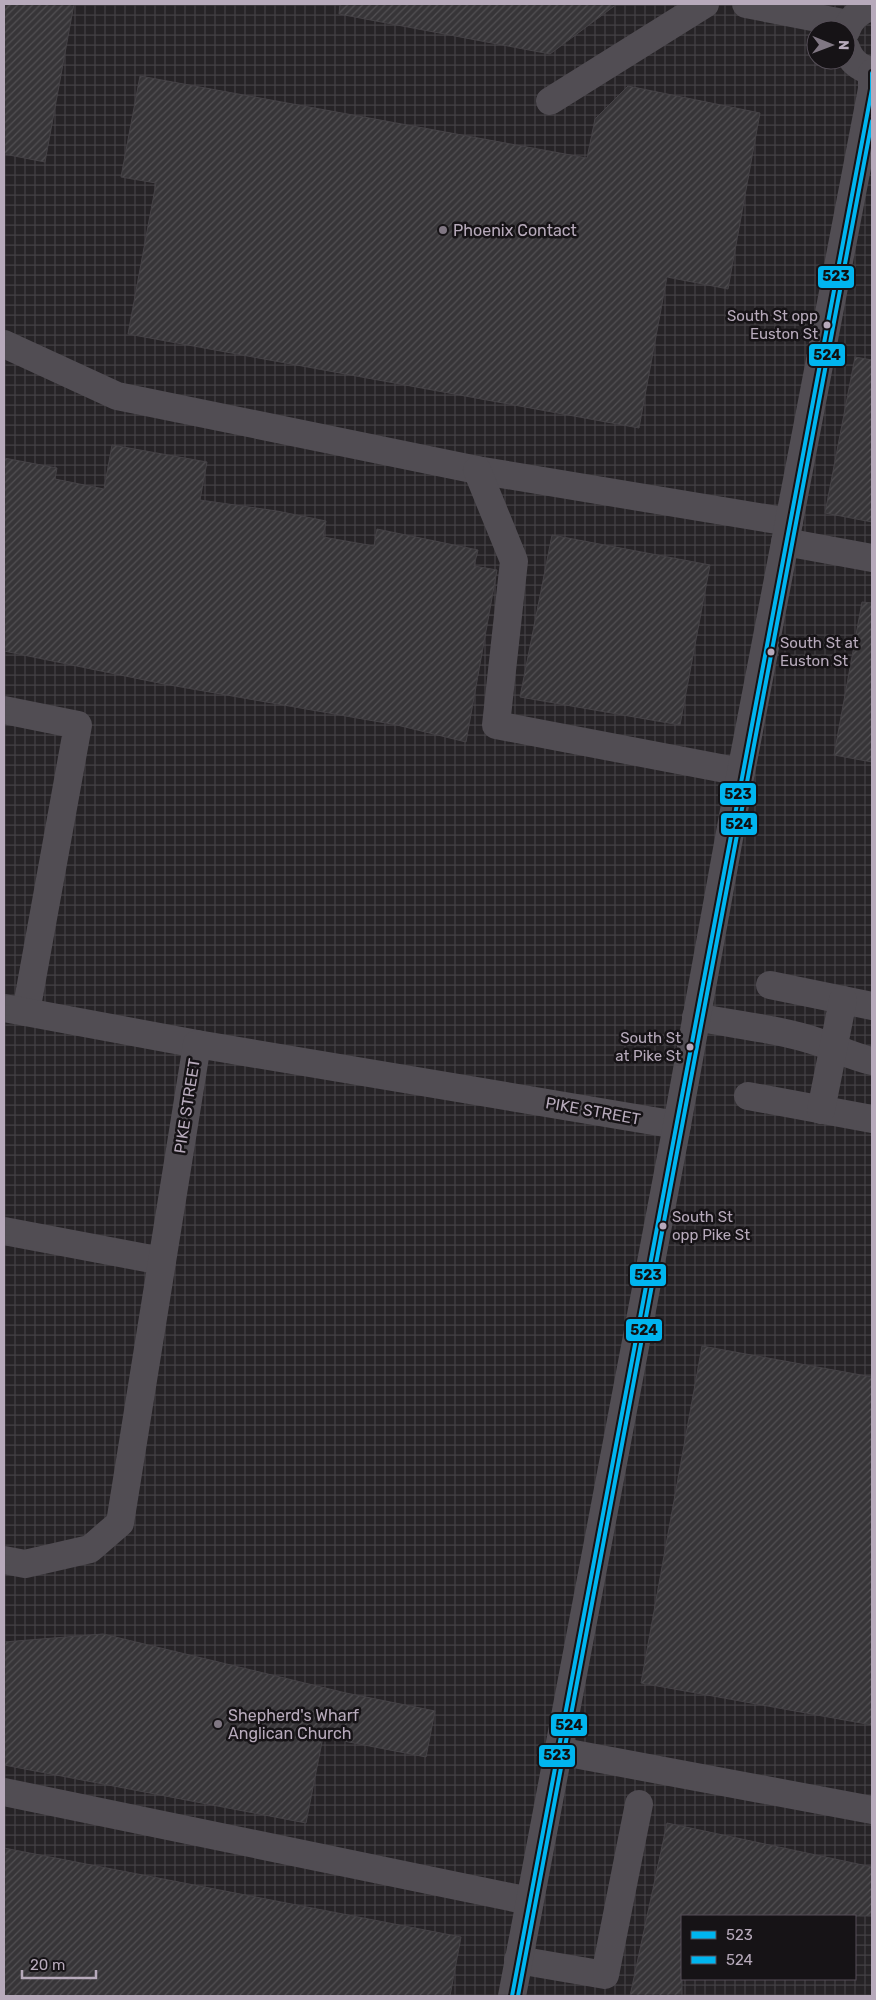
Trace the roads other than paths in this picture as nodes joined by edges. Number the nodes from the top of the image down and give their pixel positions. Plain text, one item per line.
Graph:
1 (705, 4) edge
2 (746, 4) edge
3 (872, 7) edge
4 (856, 20) edge
5 (806, 22) edge
6 (856, 64) edge
7 (872, 73) edge
8 (550, 101) dead end
9 (4, 344) edge
10 (477, 470) junction
11 (787, 532) junction
12 (872, 558) edge
13 (4, 710) edge
14 (741, 772) junction
15 (770, 985) dead end
16 (843, 1000) junction
17 (872, 1006) edge
18 (15, 1010) edge
19 (696, 1017) junction
20 (197, 1044) junction
21 (833, 1047) junction
22 (872, 1061) edge
23 (748, 1096) dead end
24 (821, 1110) junction
25 (872, 1119) edge
26 (677, 1125) junction
27 (4, 1231) edge
28 (162, 1261) junction
29 (4, 1560) edge
30 (558, 1751) junction
31 (4, 1792) edge
32 (639, 1804) dead end
33 (872, 1810) edge
34 (529, 1901) junction
35 (518, 1960) junction
36 (603, 1986) edge
37 (512, 1996) edge

1 - 8 street
2 - 5 street
3 - 4 street
6 - 7 street
7 - 11 street
9 - 10 street
10 - 11 street
10 - 14 street
11 - 12 street
11 - 14 street
13 - 18 street
14 - 19 street
15 - 16 street
16 - 17 street
16 - 21 street
18 - 20 street
19 - 21 street
19 - 26 street
20 - 26 street, PIKE STREET
20 - 28 street, PIKE STREET
21 - 22 street
21 - 24 street
23 - 24 street
24 - 25 street
26 - 30 street
27 - 28 street
28 - 29 street, PIKE STREET
30 - 33 street
30 - 34 street
31 - 34 street
32 - 36 street
34 - 35 street
35 - 36 street
35 - 37 street

